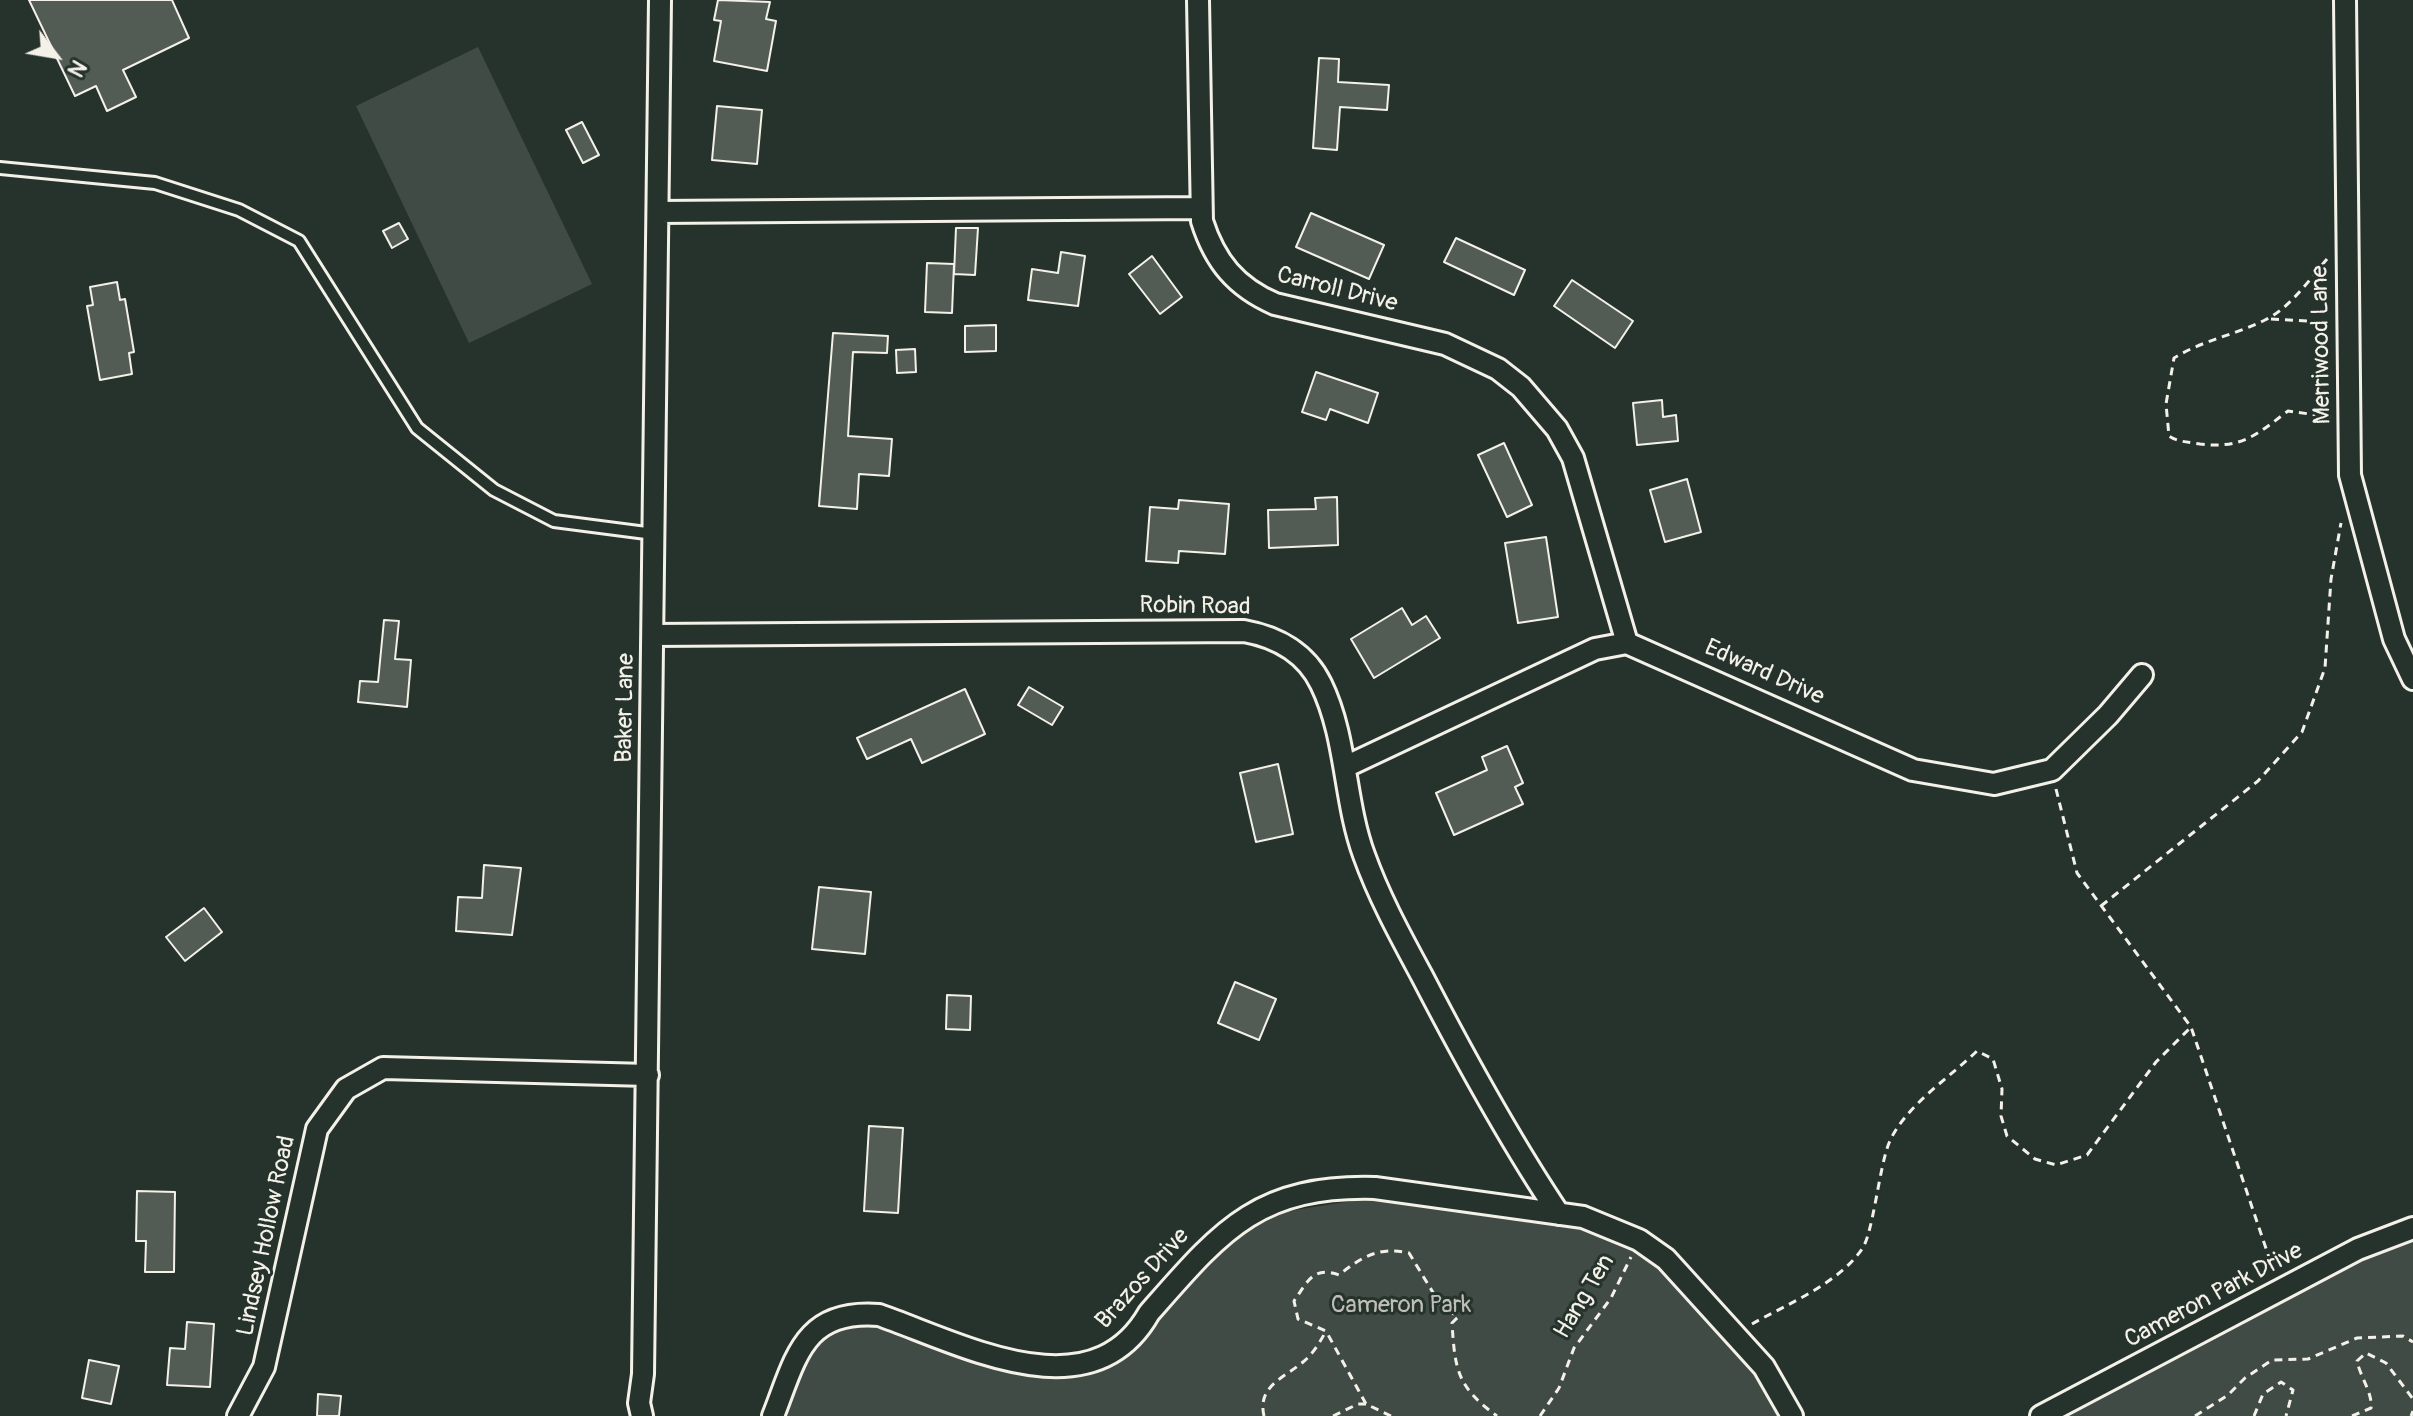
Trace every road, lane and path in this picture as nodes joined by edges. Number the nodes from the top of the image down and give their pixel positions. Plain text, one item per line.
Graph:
1 (660, 0) edge
2 (1198, 0) edge
3 (2345, 0) edge
4 (0, 168) edge
5 (1201, 208) junction
6 (658, 212) junction
7 (2347, 234) junction
8 (2346, 317) junction
9 (2268, 319) junction
10 (2349, 417) junction
11 (2342, 519) dead end
12 (654, 534) junction
13 (653, 635) junction
14 (1627, 643) junction
15 (2142, 675) dead end
16 (2413, 679) edge
17 (1345, 767) junction
18 (2052, 770) junction
19 (2101, 906) junction
20 (2191, 1027) junction
21 (648, 1075) junction
22 (1559, 1214) junction
23 (2413, 1228) edge
24 (1639, 1240) junction
25 (2281, 1291) junction
26 (1326, 1331) junction
27 (1735, 1334) junction
28 (2413, 1342) edge
29 (2413, 1399) edge
30 (1366, 1404) junction
31 (238, 1416) edge
32 (642, 1416) edge
33 (773, 1416) edge
34 (1264, 1416) edge
35 (1333, 1416) edge
36 (1391, 1416) edge
37 (1497, 1416) edge
38 (1540, 1416) edge
39 (1792, 1416) edge
40 (2041, 1416) edge
41 (2195, 1416) edge
42 (2254, 1416) edge
43 (2286, 1416) edge
44 (2352, 1416) edge

1 - 6 street, Baker Lane
2 - 5 street, Carroll Drive
3 - 7 street, Merriwood Lane
4 - 12 lane
5 - 6 street
5 - 14 street, Carroll Drive
6 - 12 street, Baker Lane
7 - 8 street, Merriwood Lane
7 - 9 path
8 - 9 path
8 - 10 street, Merriwood Lane
9 - 10 path
10 - 16 street, Merriwood Lane
11 - 19 path
12 - 13 street, Baker Lane
13 - 17 street, Robin Road
13 - 21 street, Baker Lane
14 - 17 street
14 - 18 street, Edward Drive
15 - 18 street
17 - 22 street, Robin Road
18 - 19 path
19 - 20 path
20 - 25 path
20 - 27 path
21 - 31 street, Lindsey Hollow Road
21 - 32 street, Baker Lane
22 - 24 street
22 - 33 street, Brazos Drive
23 - 25 street, Cameron Park Drive
24 - 27 street
24 - 38 path, Hang Ten
25 - 40 street, Cameron Park Drive
26 - 30 path
26 - 34 path
26 - 37 path
27 - 39 street
28 - 41 path
29 - 44 path
30 - 35 path
30 - 36 path
42 - 43 path

